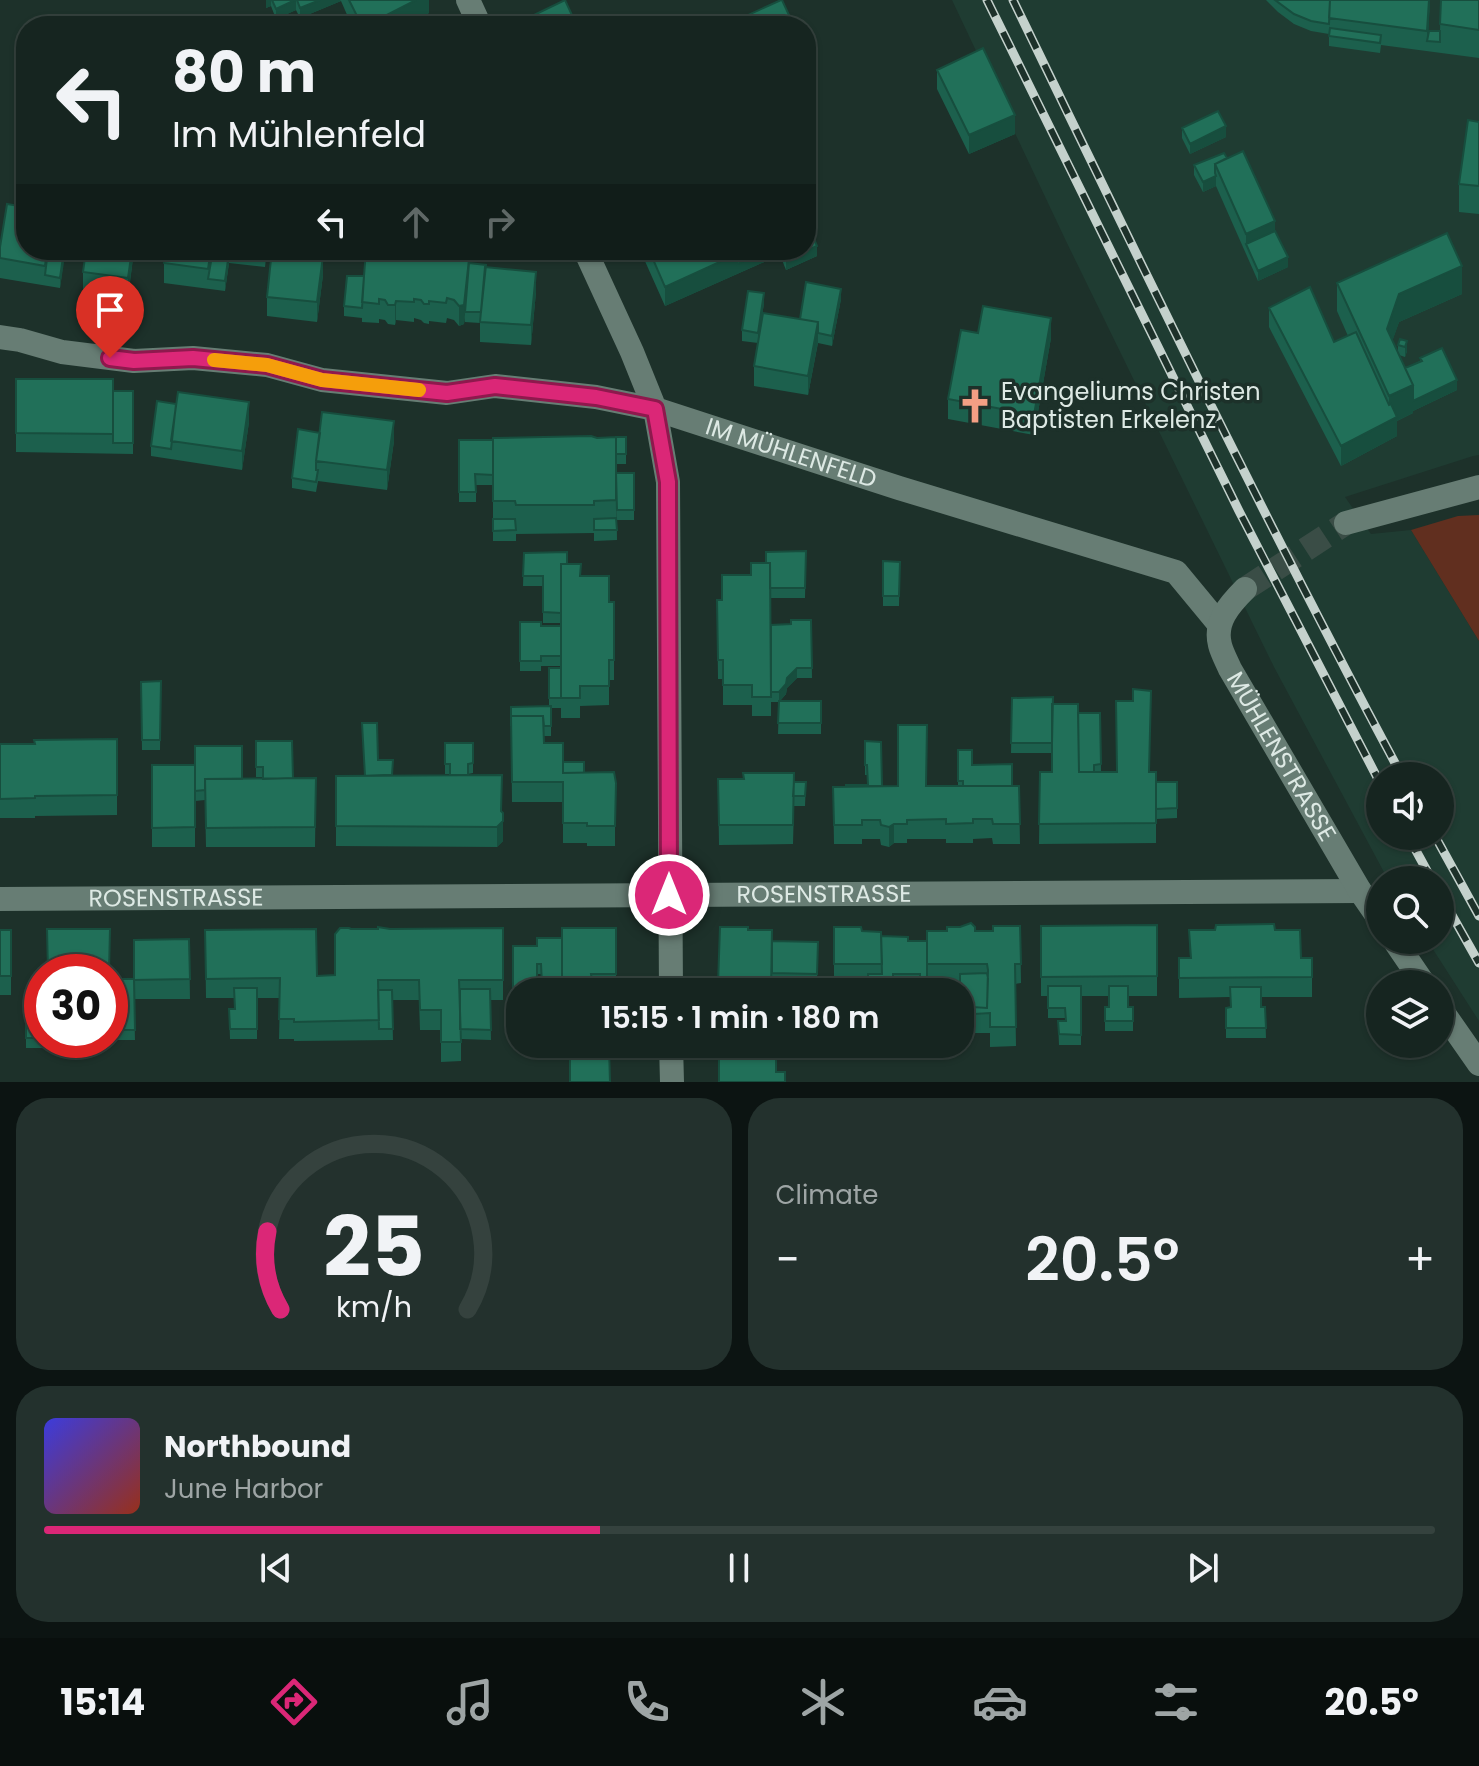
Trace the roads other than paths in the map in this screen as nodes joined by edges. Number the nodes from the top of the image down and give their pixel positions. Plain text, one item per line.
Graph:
1 (590, 260) edge
2 (0, 337) edge
3 (655, 409) junction
4 (1479, 487) edge
5 (1346, 523) tunnel mouth
6 (1245, 589) tunnel mouth
7 (1219, 624) junction
8 (1360, 891) junction
9 (669, 895) junction
10 (0, 899) edge
11 (1366, 900) edge
12 (671, 978) edge
13 (1454, 1028) edge
14 (671, 1058) edge
15 (1479, 1064) edge
16 (672, 1082) edge

1 - 3 street
2 - 3 street, IM MÜHLENFELD
3 - 7 street, IM MÜHLENFELD
3 - 9 street
4 - 5 street
6 - 7 street
7 - 8 street, MÜHLENSTRASSE
8 - 9 street, ROSENSTRASSE
8 - 11 street, MÜHLENSTRASSE
9 - 10 street, ROSENSTRASSE
9 - 12 street
13 - 15 street
14 - 16 street

